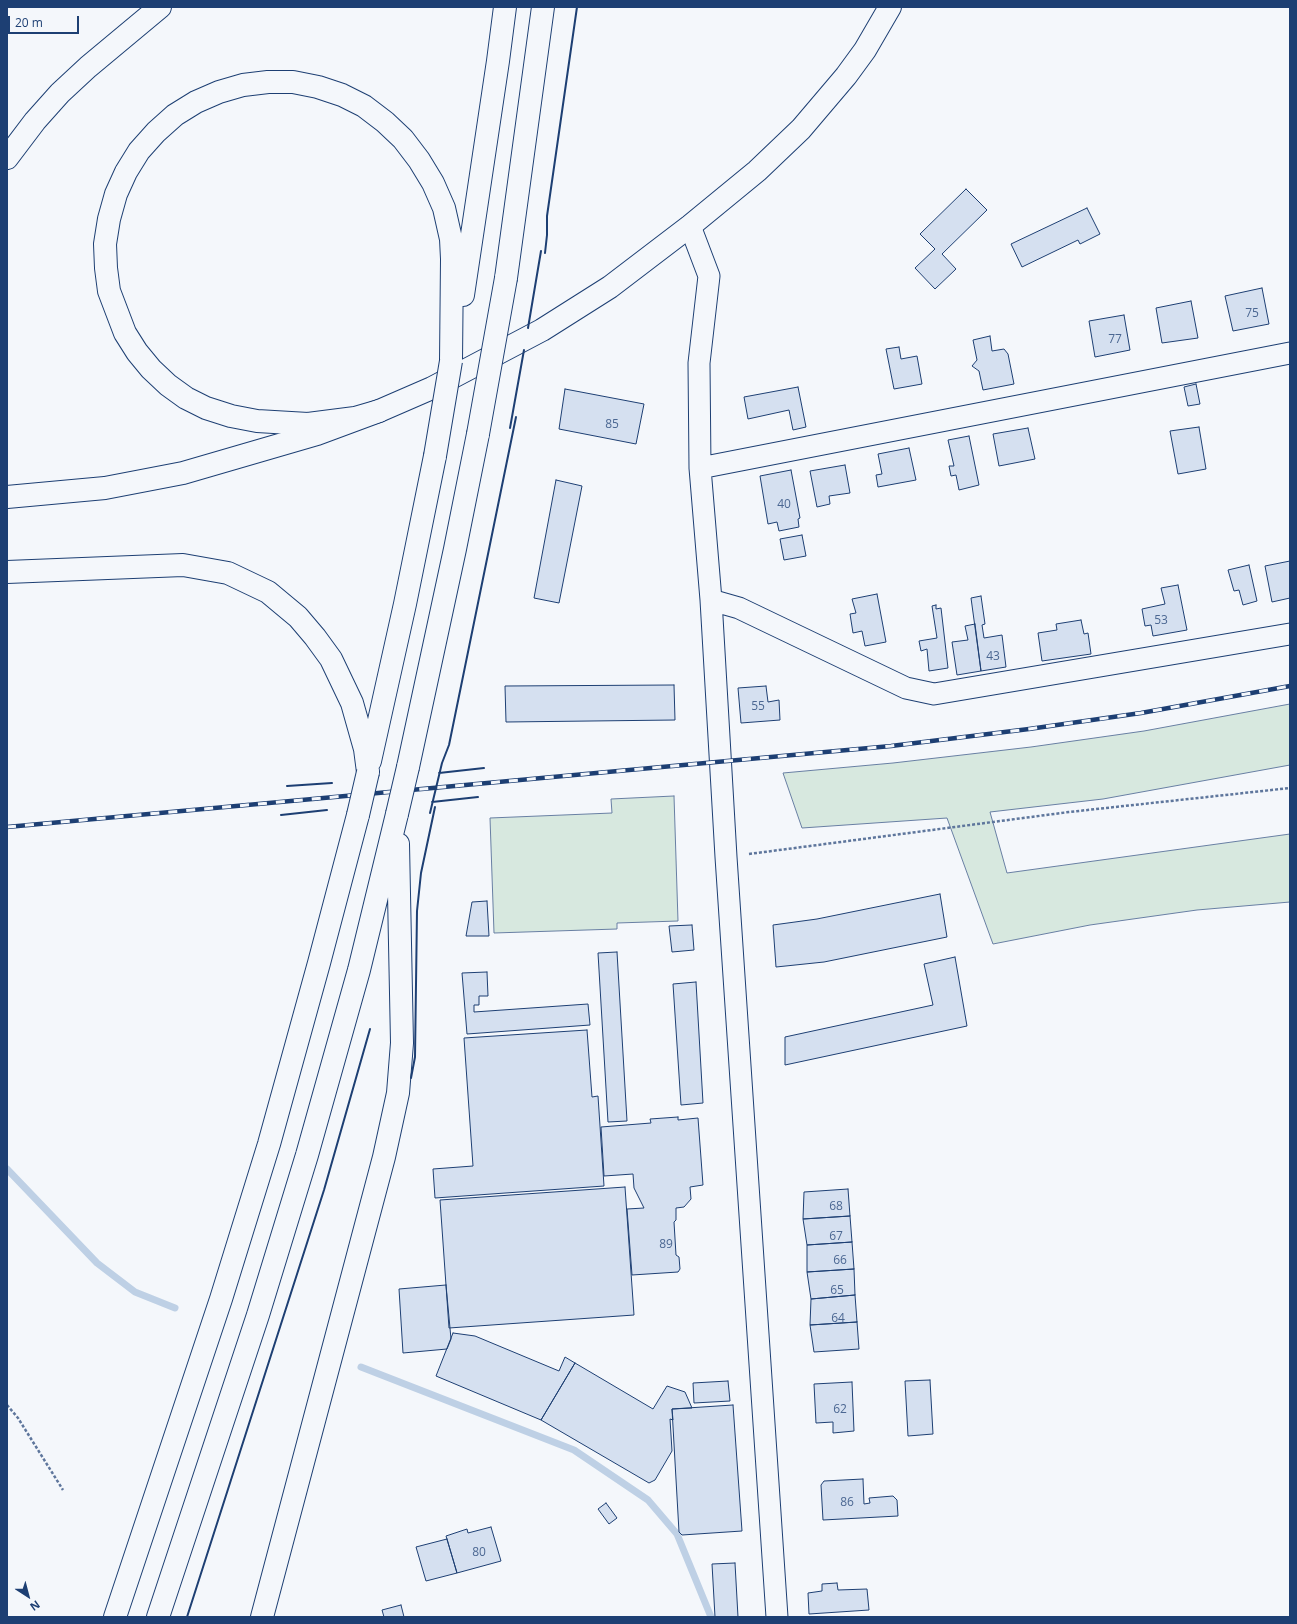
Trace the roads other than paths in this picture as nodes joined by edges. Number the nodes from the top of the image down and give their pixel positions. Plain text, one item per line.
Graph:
1 (160, 7) edge
2 (505, 7) edge
3 (543, 7) edge
4 (890, 7) edge
5 (7, 158) edge
6 (690, 226) junction
7 (458, 302) junction
8 (1290, 353) edge
9 (379, 411) junction
10 (700, 468) junction
11 (7, 497) edge
12 (7, 572) edge
13 (711, 600) junction
14 (1290, 634) edge
15 (368, 772) junction
16 (397, 814) junction
17 (115, 1617) edge
18 (158, 1617) edge
19 (262, 1617) edge
20 (777, 1617) edge

1 - 5 main road
2 - 7 main road
3 - 16 main road, bridge
4 - 6 main road
6 - 9 main road
6 - 10 street
7 - 9 main road
7 - 15 main road, bridge
8 - 10 street
9 - 11 main road
10 - 13 street
12 - 15 main road
13 - 14 street
13 - 20 street
15 - 17 main road, bridge
16 - 18 main road
16 - 19 main road

